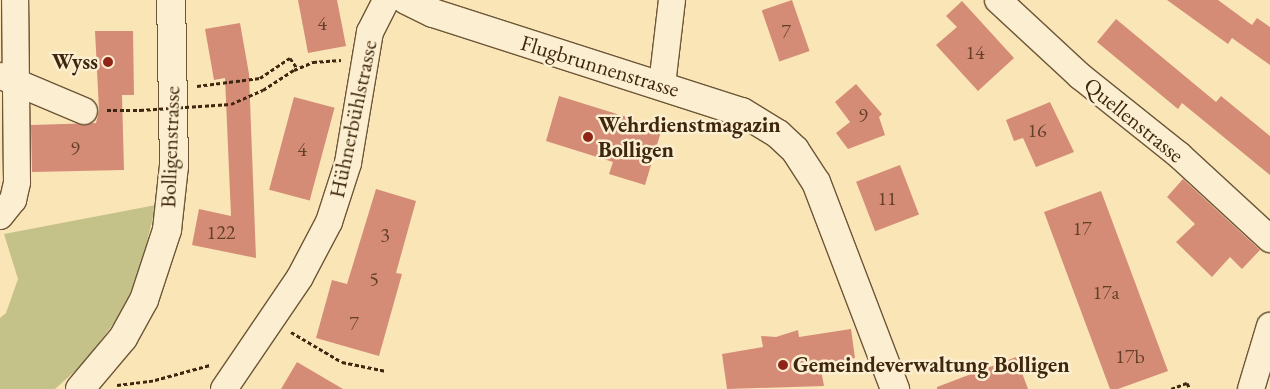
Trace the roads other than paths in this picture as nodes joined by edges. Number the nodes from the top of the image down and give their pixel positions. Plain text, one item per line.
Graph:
1 (171, 0) edge
2 (386, 0) edge
3 (406, 0) edge
4 (672, 0) edge
5 (998, 0) edge
6 (14, 11) edge
7 (7, 78) edge
8 (662, 85) junction
9 (84, 111) road end
10 (0, 216) edge
11 (1270, 239) edge
12 (1270, 326) edge
13 (93, 388) edge
14 (224, 389) edge
15 (895, 389) edge
16 (1251, 389) edge

1 - 13 street, Bolligenstrasse
2 - 14 street, Hühnerbühlstrasse
3 - 8 street, Flugbrunnenstrasse
4 - 8 street
5 - 11 street, Quellenstrasse
6 - 7 street
7 - 9 street
7 - 10 street
8 - 15 street, Flugbrunnenstrasse
12 - 16 street

